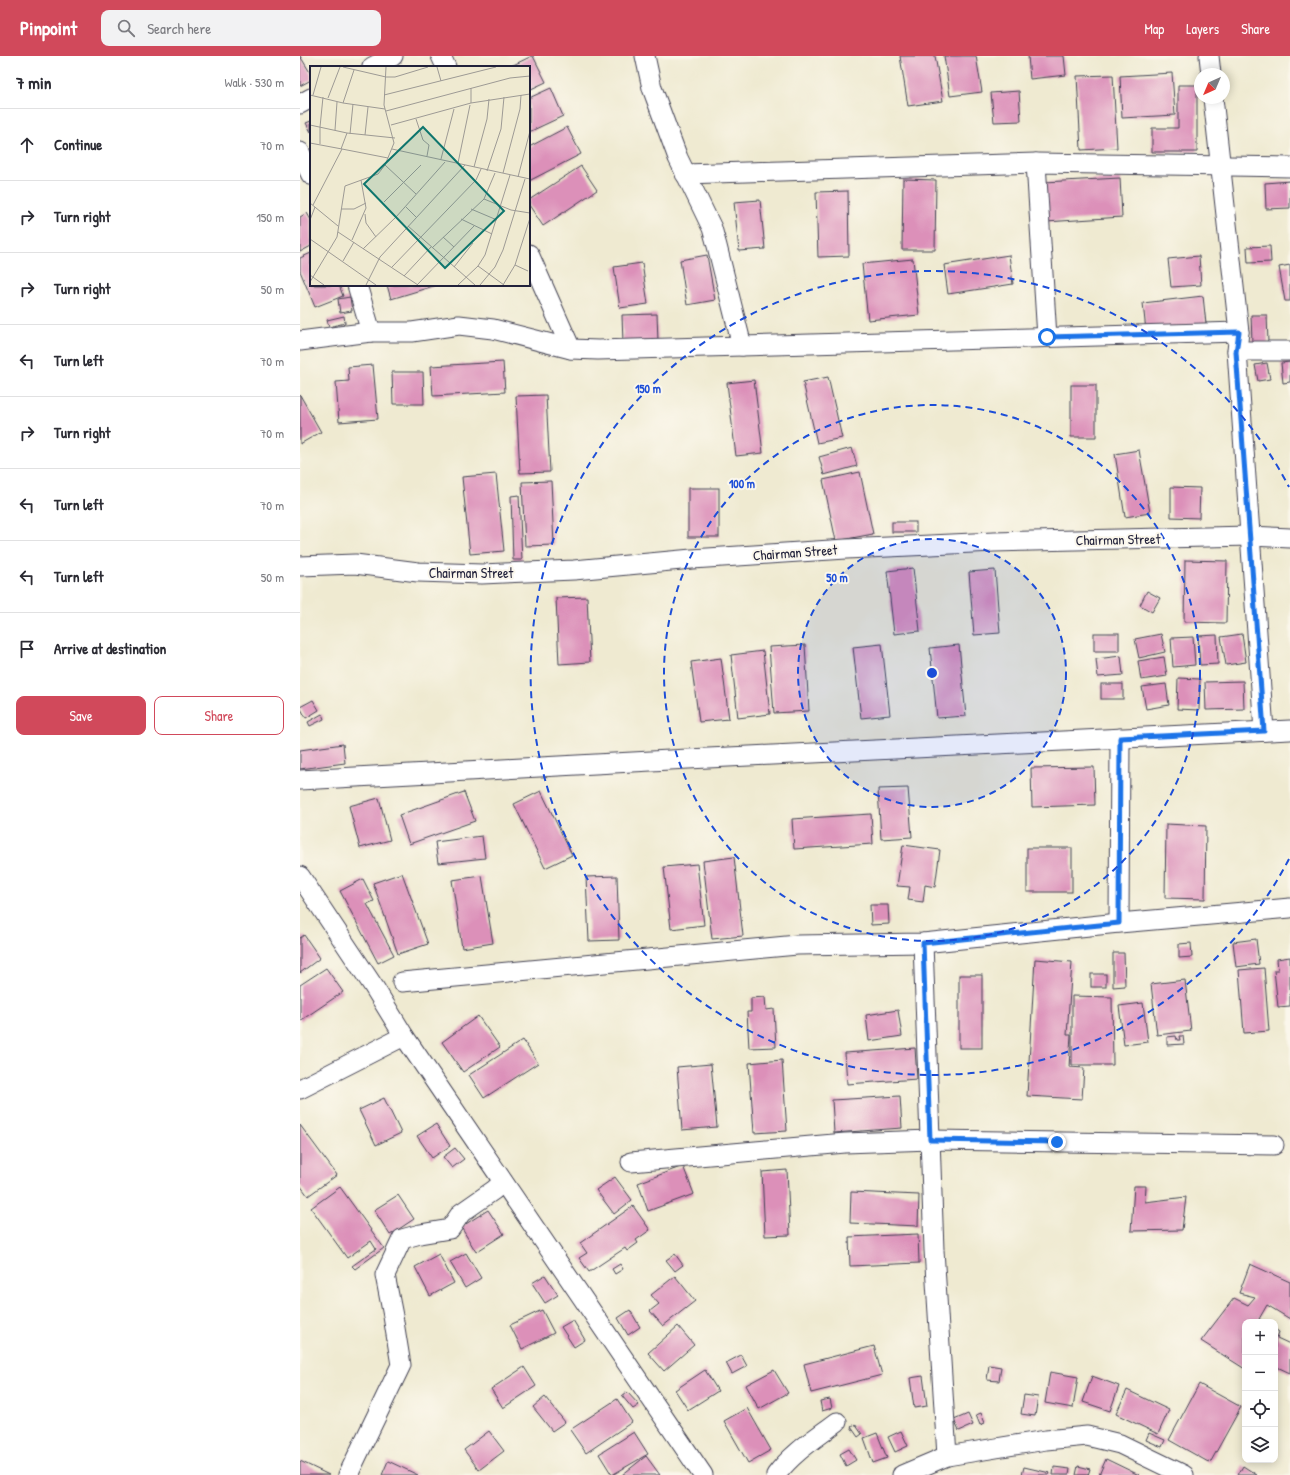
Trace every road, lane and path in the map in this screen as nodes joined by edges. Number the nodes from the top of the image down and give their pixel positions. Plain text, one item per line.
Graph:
1 (393, 56) edge
2 (441, 56) edge
3 (645, 56) edge
4 (1209, 56) edge
5 (374, 66) edge
6 (446, 66) edge
7 (1210, 68) edge
8 (310, 99) edge
9 (300, 104) edge
10 (1214, 104) edge
11 (300, 152) edge
12 (1036, 163) junction
13 (1220, 165) junction
14 (1290, 167) edge
15 (310, 173) edge
16 (685, 174) junction
17 (530, 256) edge
18 (357, 286) edge
19 (371, 332) junction
20 (1239, 332) junction
21 (1047, 337) junction
22 (300, 341) edge
23 (742, 346) junction
24 (571, 349) junction
25 (1290, 351) edge
26 (1236, 352) junction
27 (1250, 536) junction
28 (1290, 538) edge
29 (300, 566) edge
30 (1290, 730) edge
31 (1264, 731) junction
32 (1120, 738) junction
33 (300, 780) edge
34 (300, 876) edge
35 (1290, 908) edge
36 (1119, 923) junction
37 (923, 943) junction
38 (402, 982) dead end
39 (404, 1036) junction
40 (300, 1089) edge
41 (930, 1140) junction
42 (1274, 1145) dead end
43 (631, 1162) dead end
44 (503, 1182) junction
45 (837, 1422) dead end
46 (947, 1456) junction
47 (348, 1475) edge
48 (703, 1475) edge
49 (776, 1475) edge
50 (902, 1475) edge
51 (1184, 1475) edge

1 - 5 street
2 - 6 street
3 - 16 street
4 - 7 street
8 - 9 street
10 - 13 street
11 - 15 street
12 - 13 street
12 - 16 street
12 - 21 street
13 - 14 street
13 - 20 street
16 - 23 street
17 - 24 street
18 - 19 street
19 - 22 street
19 - 24 street
20 - 21 street
20 - 26 street
21 - 23 street
23 - 24 street
25 - 26 street
26 - 27 street
27 - 28 street, Chairman Street
27 - 29 street, Chairman Street
27 - 31 street
30 - 31 street
31 - 32 street
32 - 33 street
32 - 36 street
34 - 39 street
35 - 36 street
36 - 37 street
37 - 38 street
37 - 41 street
39 - 40 street
39 - 44 street
41 - 42 street
41 - 43 street
41 - 46 street
44 - 47 street
44 - 48 street
45 - 49 street
46 - 50 street
46 - 51 street

